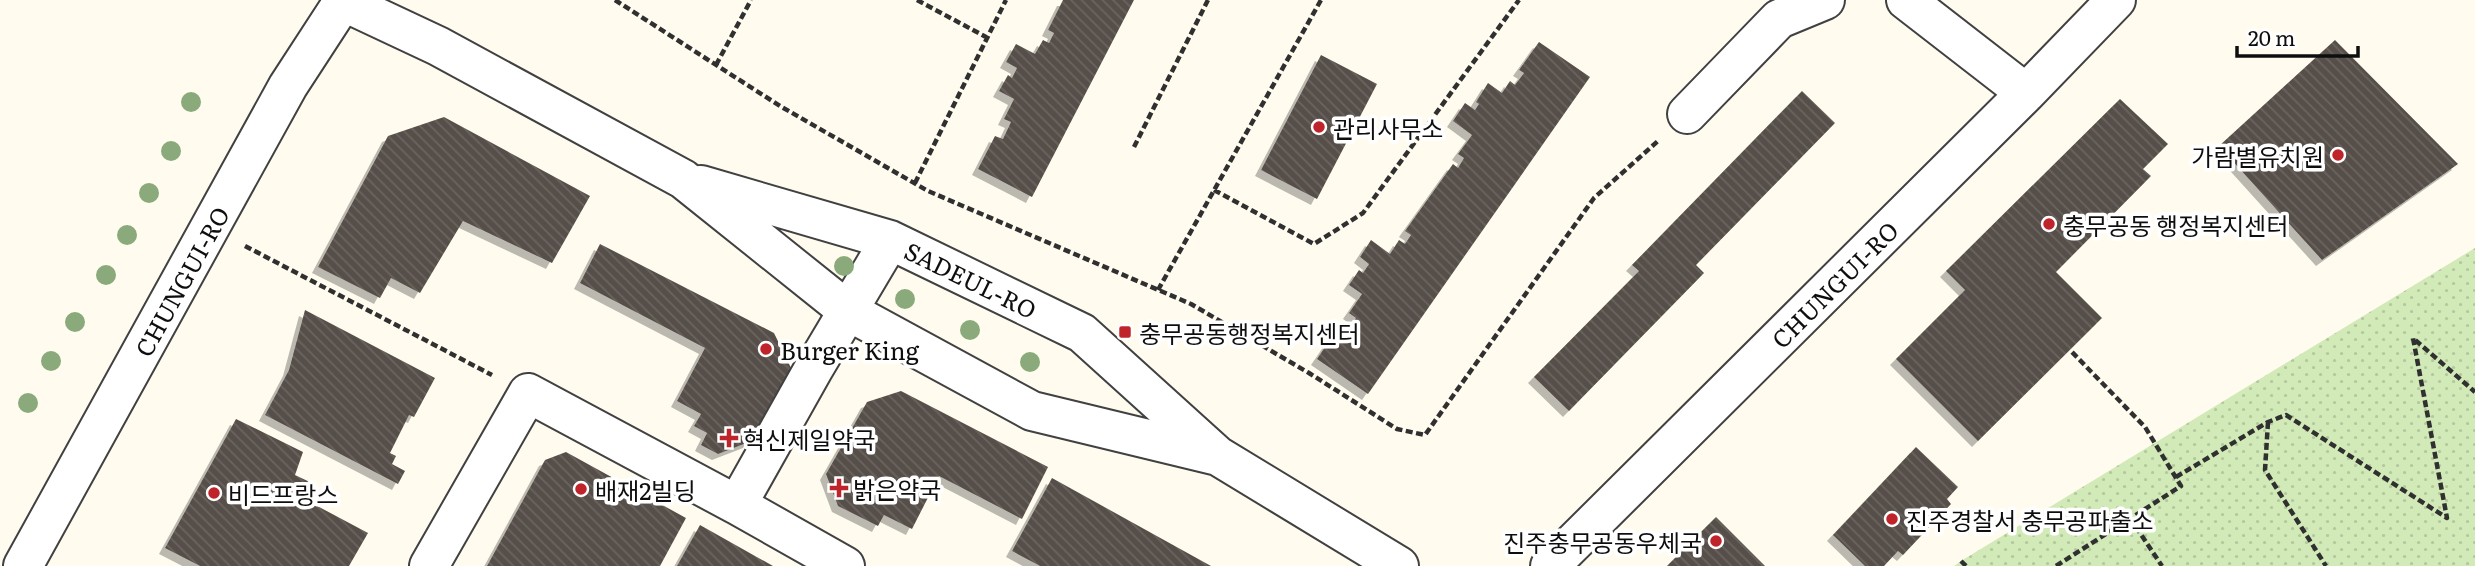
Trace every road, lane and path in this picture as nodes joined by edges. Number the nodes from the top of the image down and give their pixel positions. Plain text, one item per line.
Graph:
1 (615, 0) edge
2 (751, 0) edge
3 (917, 0) edge
4 (1006, 0) edge
5 (1208, 0) edge
6 (1321, 0) edge
7 (1519, 0) edge
8 (1825, 0) edge
9 (1906, 0) edge
10 (2116, 0) edge
11 (342, 1) edge
12 (986, 37) junction
13 (716, 65) junction
14 (2026, 93) junction
15 (1687, 114) joint
16 (1134, 147) dead end
17 (682, 179) junction
18 (915, 183) junction
19 (1214, 190) junction
20 (210, 228) junction
21 (890, 240) junction
22 (1158, 290) junction
23 (848, 311) junction
24 (2070, 350) dead end
25 (2475, 392) edge
26 (528, 393) junction
27 (2268, 422) junction
28 (1218, 456) junction
29 (2176, 477) junction
30 (737, 505) junction
31 (2130, 518) junction
32 (1961, 561) dead end
33 (23, 566) edge
34 (429, 566) edge
35 (845, 566) edge
36 (1399, 566) edge
37 (1550, 566) edge
38 (1966, 566) edge
39 (2056, 566) edge
40 (2162, 566) edge
41 (2326, 566) edge

1 - 13 path
2 - 13 path
3 - 12 path
4 - 12 path
5 - 16 path
6 - 19 path
7 - 19 path
8 - 15 street
9 - 14 street
10 - 14 street, CHUNGUI-RO
11 - 17 street, SADEUL-RO
11 - 20 street, CHUNGUI-RO
12 - 18 path
13 - 18 path
14 - 37 street, CHUNGUI-RO
15 - 22 path
17 - 21 street, SADEUL-RO
17 - 23 street, SADEUL-RO
18 - 22 path
19 - 22 path
20 - 26 path
20 - 33 street, CHUNGUI-RO
21 - 23 street
21 - 28 street, SADEUL-RO
23 - 28 street, SADEUL-RO
23 - 30 street
24 - 29 path
25 - 27 path
26 - 30 street
26 - 34 street
27 - 29 path
27 - 41 path
28 - 36 street, SADEUL-RO
29 - 31 path
30 - 35 street
31 - 39 path
31 - 40 path
32 - 38 path

